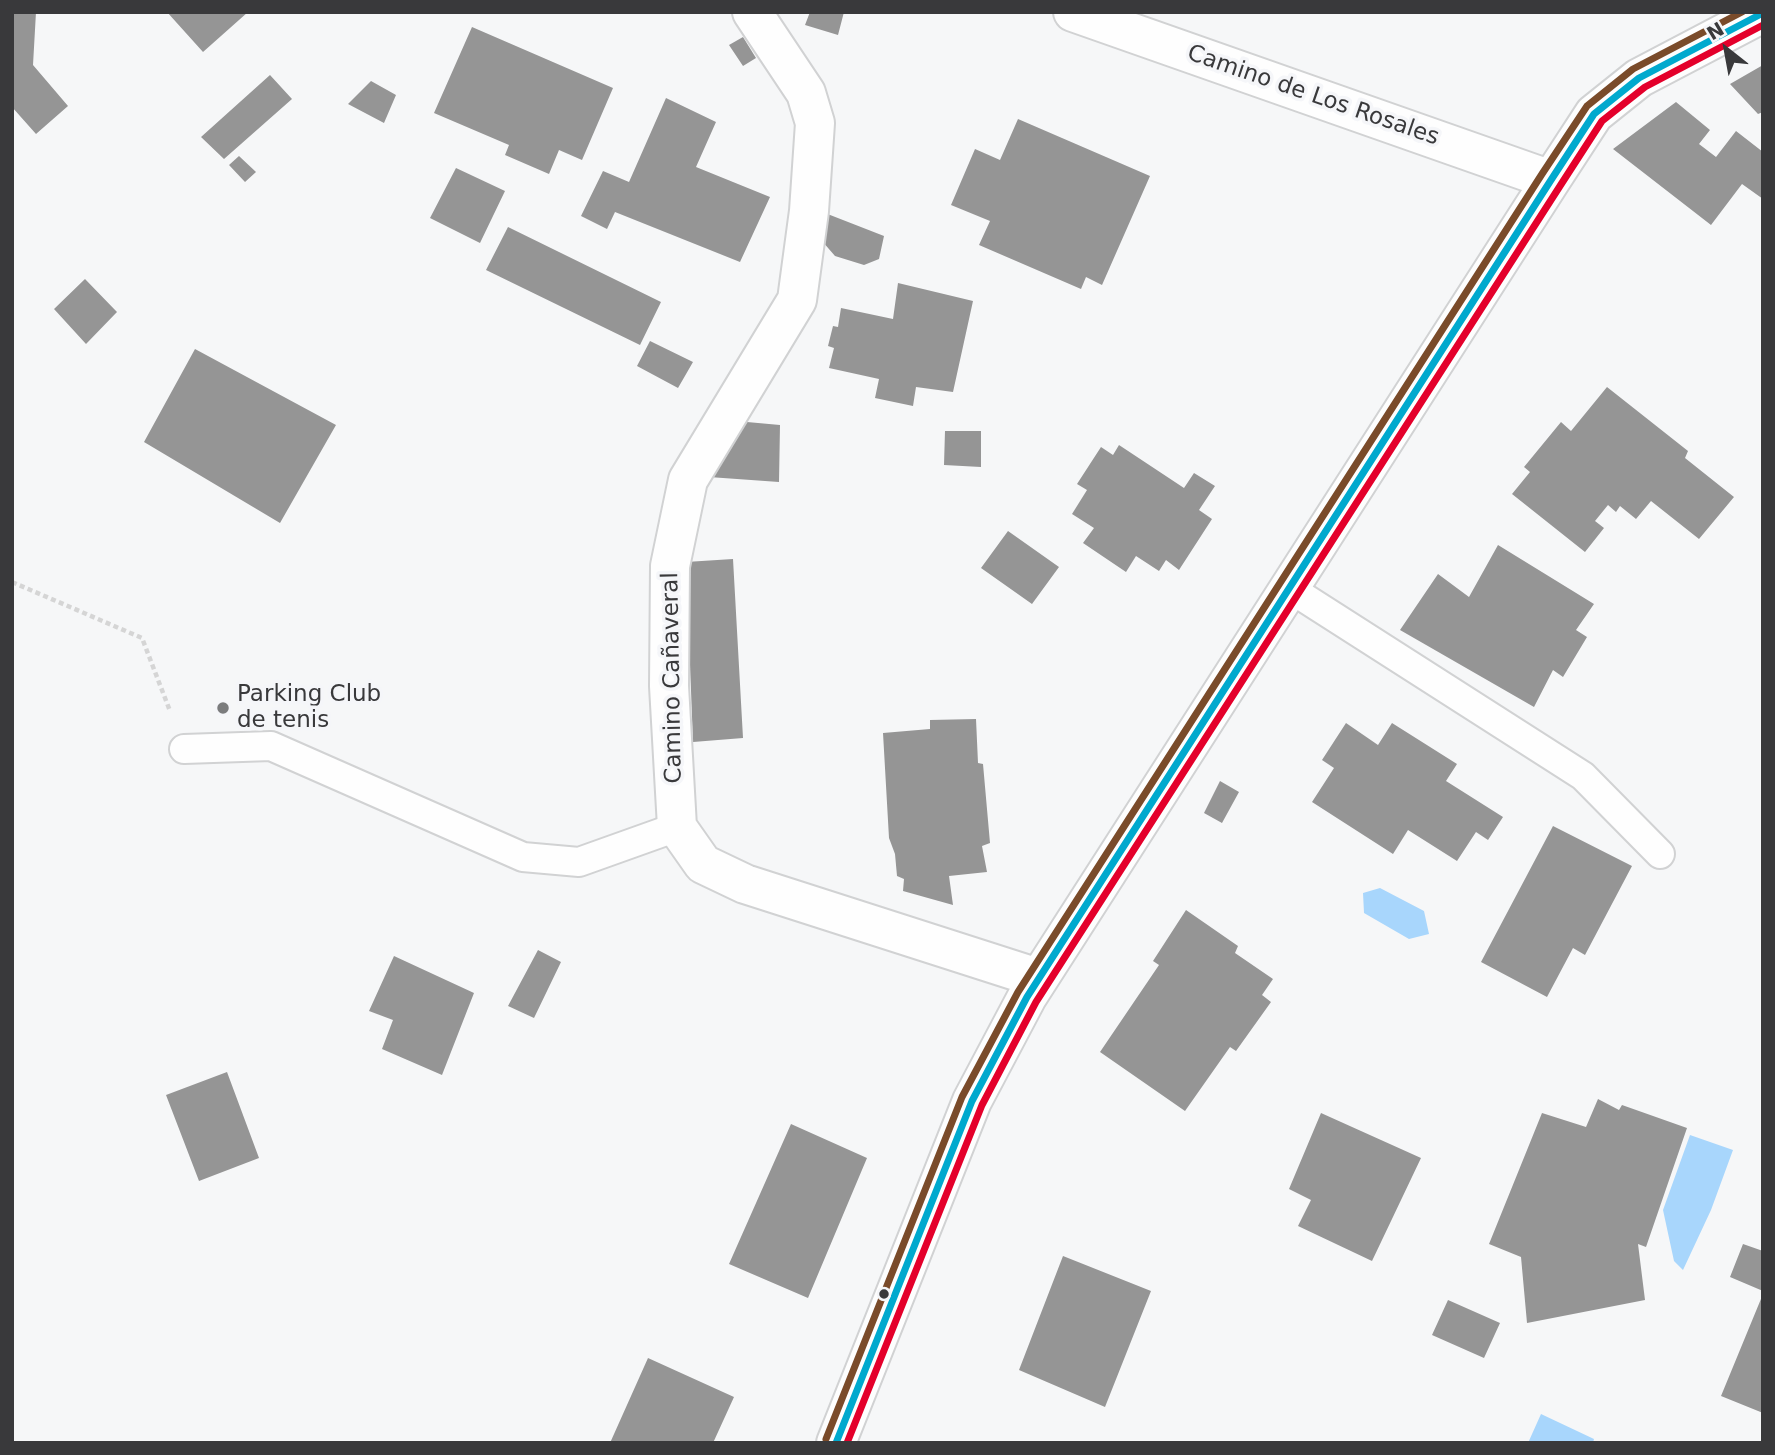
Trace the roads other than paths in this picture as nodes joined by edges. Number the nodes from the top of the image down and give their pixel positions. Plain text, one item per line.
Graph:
1 (752, 12) edge
2 (1073, 12) edge
3 (1763, 13) edge
4 (1551, 180) junction
5 (1289, 588) junction
6 (184, 749) road end
7 (677, 827) junction
8 (1660, 854) dead end
9 (1038, 978) junction
10 (836, 1443) edge

1 - 7 street, Camino Cañaveral
2 - 4 street, Camino de Los Rosales
3 - 4 street
4 - 5 street
5 - 8 lane
5 - 9 street
6 - 7 lane
7 - 9 street
9 - 10 street

